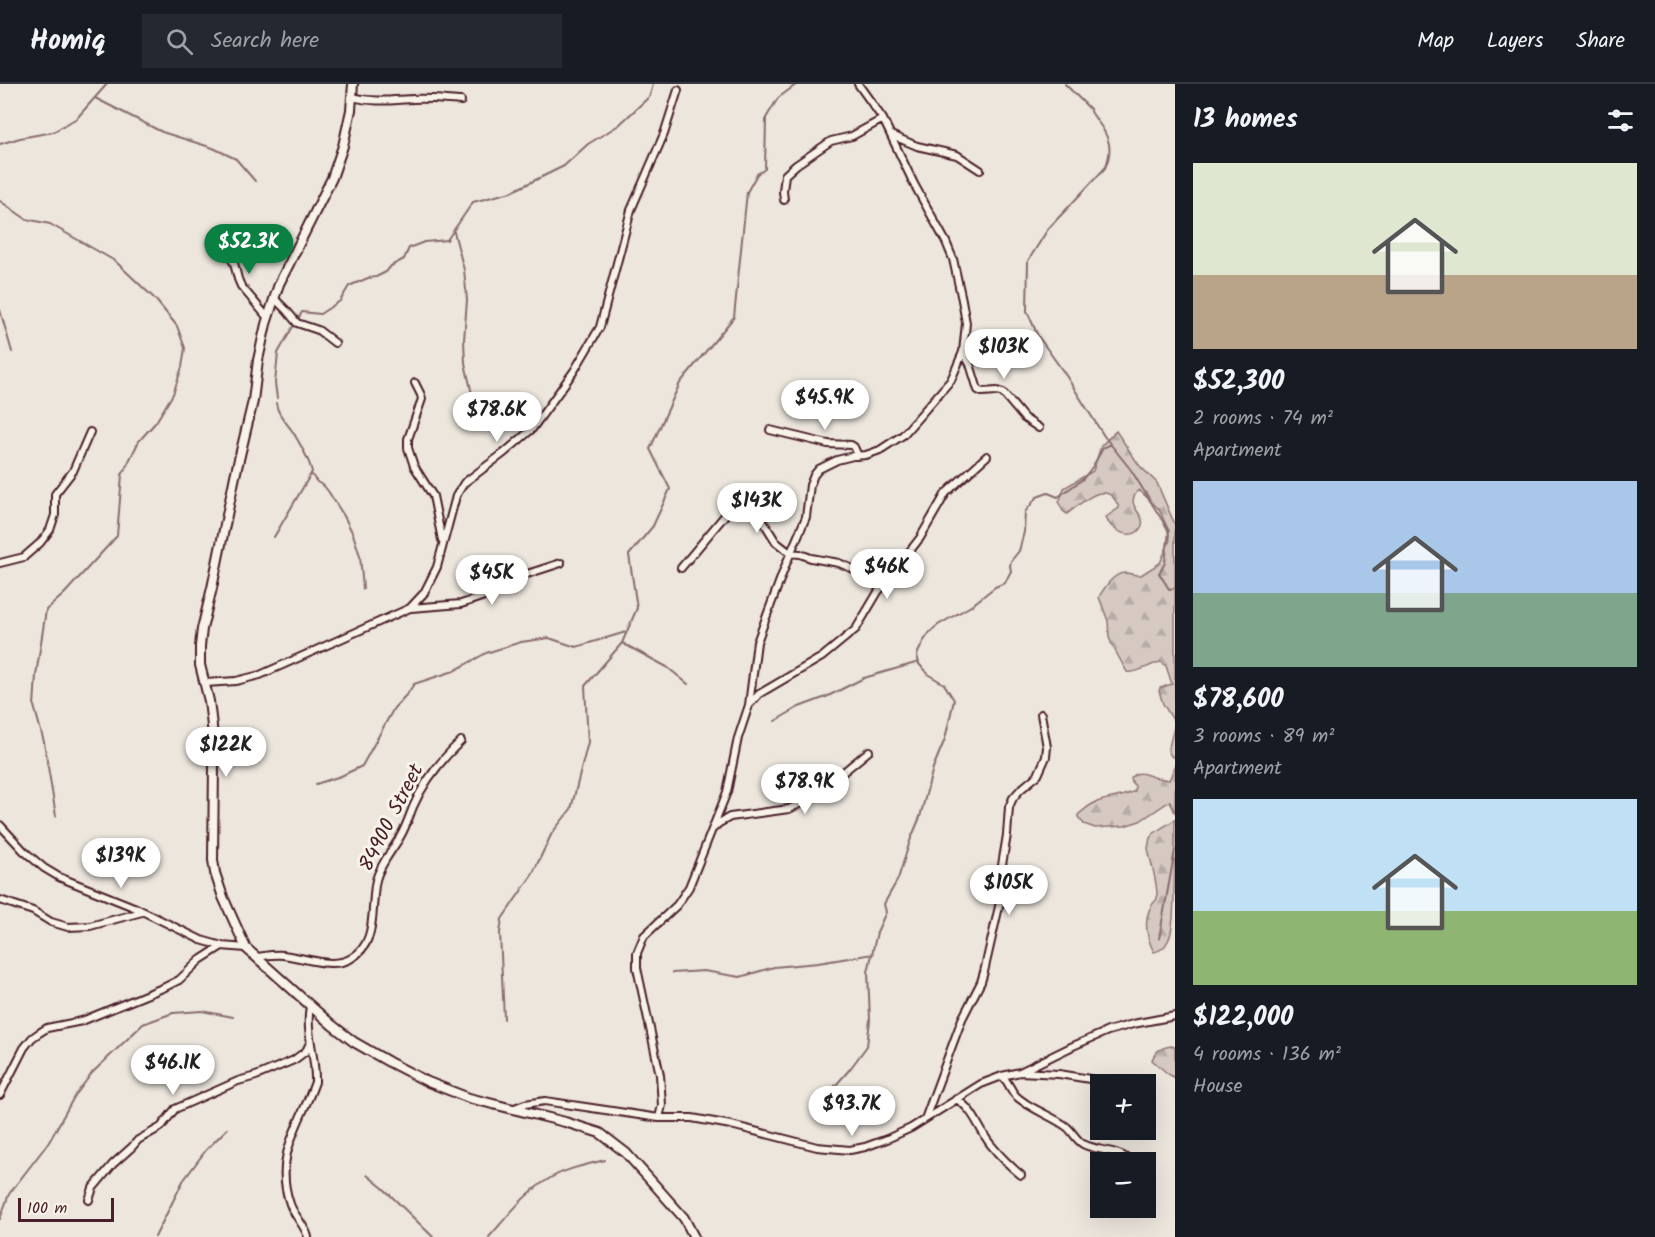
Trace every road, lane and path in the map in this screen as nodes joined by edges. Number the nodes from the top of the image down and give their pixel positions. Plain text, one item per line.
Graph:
1 (354, 84) edge
2 (858, 84) edge
3 (678, 90) dead end
4 (352, 97) junction
5 (460, 101) dead end
6 (883, 119) junction
7 (891, 135) junction
8 (980, 170) dead end
9 (784, 200) dead end
10 (220, 236) dead end
11 (274, 298) junction
12 (268, 318) junction
13 (335, 343) dead end
14 (963, 352) junction
15 (415, 384) dead end
16 (1039, 428) dead end
17 (770, 430) dead end
18 (90, 432) dead end
19 (858, 456) junction
20 (987, 456) dead end
21 (443, 543) junction
22 (790, 553) junction
23 (0, 563) edge
24 (561, 563) dead end
25 (681, 568) dead end
26 (853, 569) dead end
27 (410, 608) junction
28 (205, 683) junction
29 (749, 705) junction
30 (1041, 714) dead end
31 (461, 741) dead end
32 (868, 751) dead end
33 (0, 825) edge
34 (711, 831) junction
35 (0, 900) edge
36 (143, 911) junction
37 (222, 946) junction
38 (246, 948) junction
39 (256, 957) junction
40 (310, 1006) junction
41 (1175, 1016) edge
42 (310, 1043) junction
43 (1020, 1072) junction
44 (1002, 1076) junction
45 (1090, 1079) edge
46 (0, 1095) edge
47 (956, 1099) junction
48 (512, 1110) junction
49 (659, 1118) junction
50 (925, 1119) junction
51 (1113, 1152) edge
52 (1021, 1175) dead end
53 (88, 1200) dead end
54 (308, 1237) edge
55 (694, 1237) edge

1 - 4 street
2 - 6 street
3 - 21 street
4 - 5 street
4 - 11 street
6 - 7 street
6 - 9 street
7 - 8 street
7 - 14 street
10 - 12 street
11 - 12 street
11 - 13 street
12 - 28 street
14 - 16 street
14 - 19 street
15 - 21 street
17 - 19 street
18 - 23 street
19 - 22 street
20 - 29 street
21 - 27 street
22 - 25 street
22 - 26 street
22 - 29 street
24 - 27 street
27 - 28 street
28 - 38 street
29 - 34 street
30 - 50 street
31 - 39 street, 84900 Street
32 - 34 street
33 - 36 street
34 - 49 street
35 - 36 street
36 - 37 street
37 - 38 street
37 - 46 street
38 - 39 street
39 - 40 street
40 - 42 street
40 - 48 street
41 - 43 street
42 - 53 street
42 - 54 street
43 - 44 street
43 - 45 street
44 - 47 street
44 - 51 street
47 - 50 street
47 - 52 street
48 - 49 street
48 - 55 street
49 - 50 street

